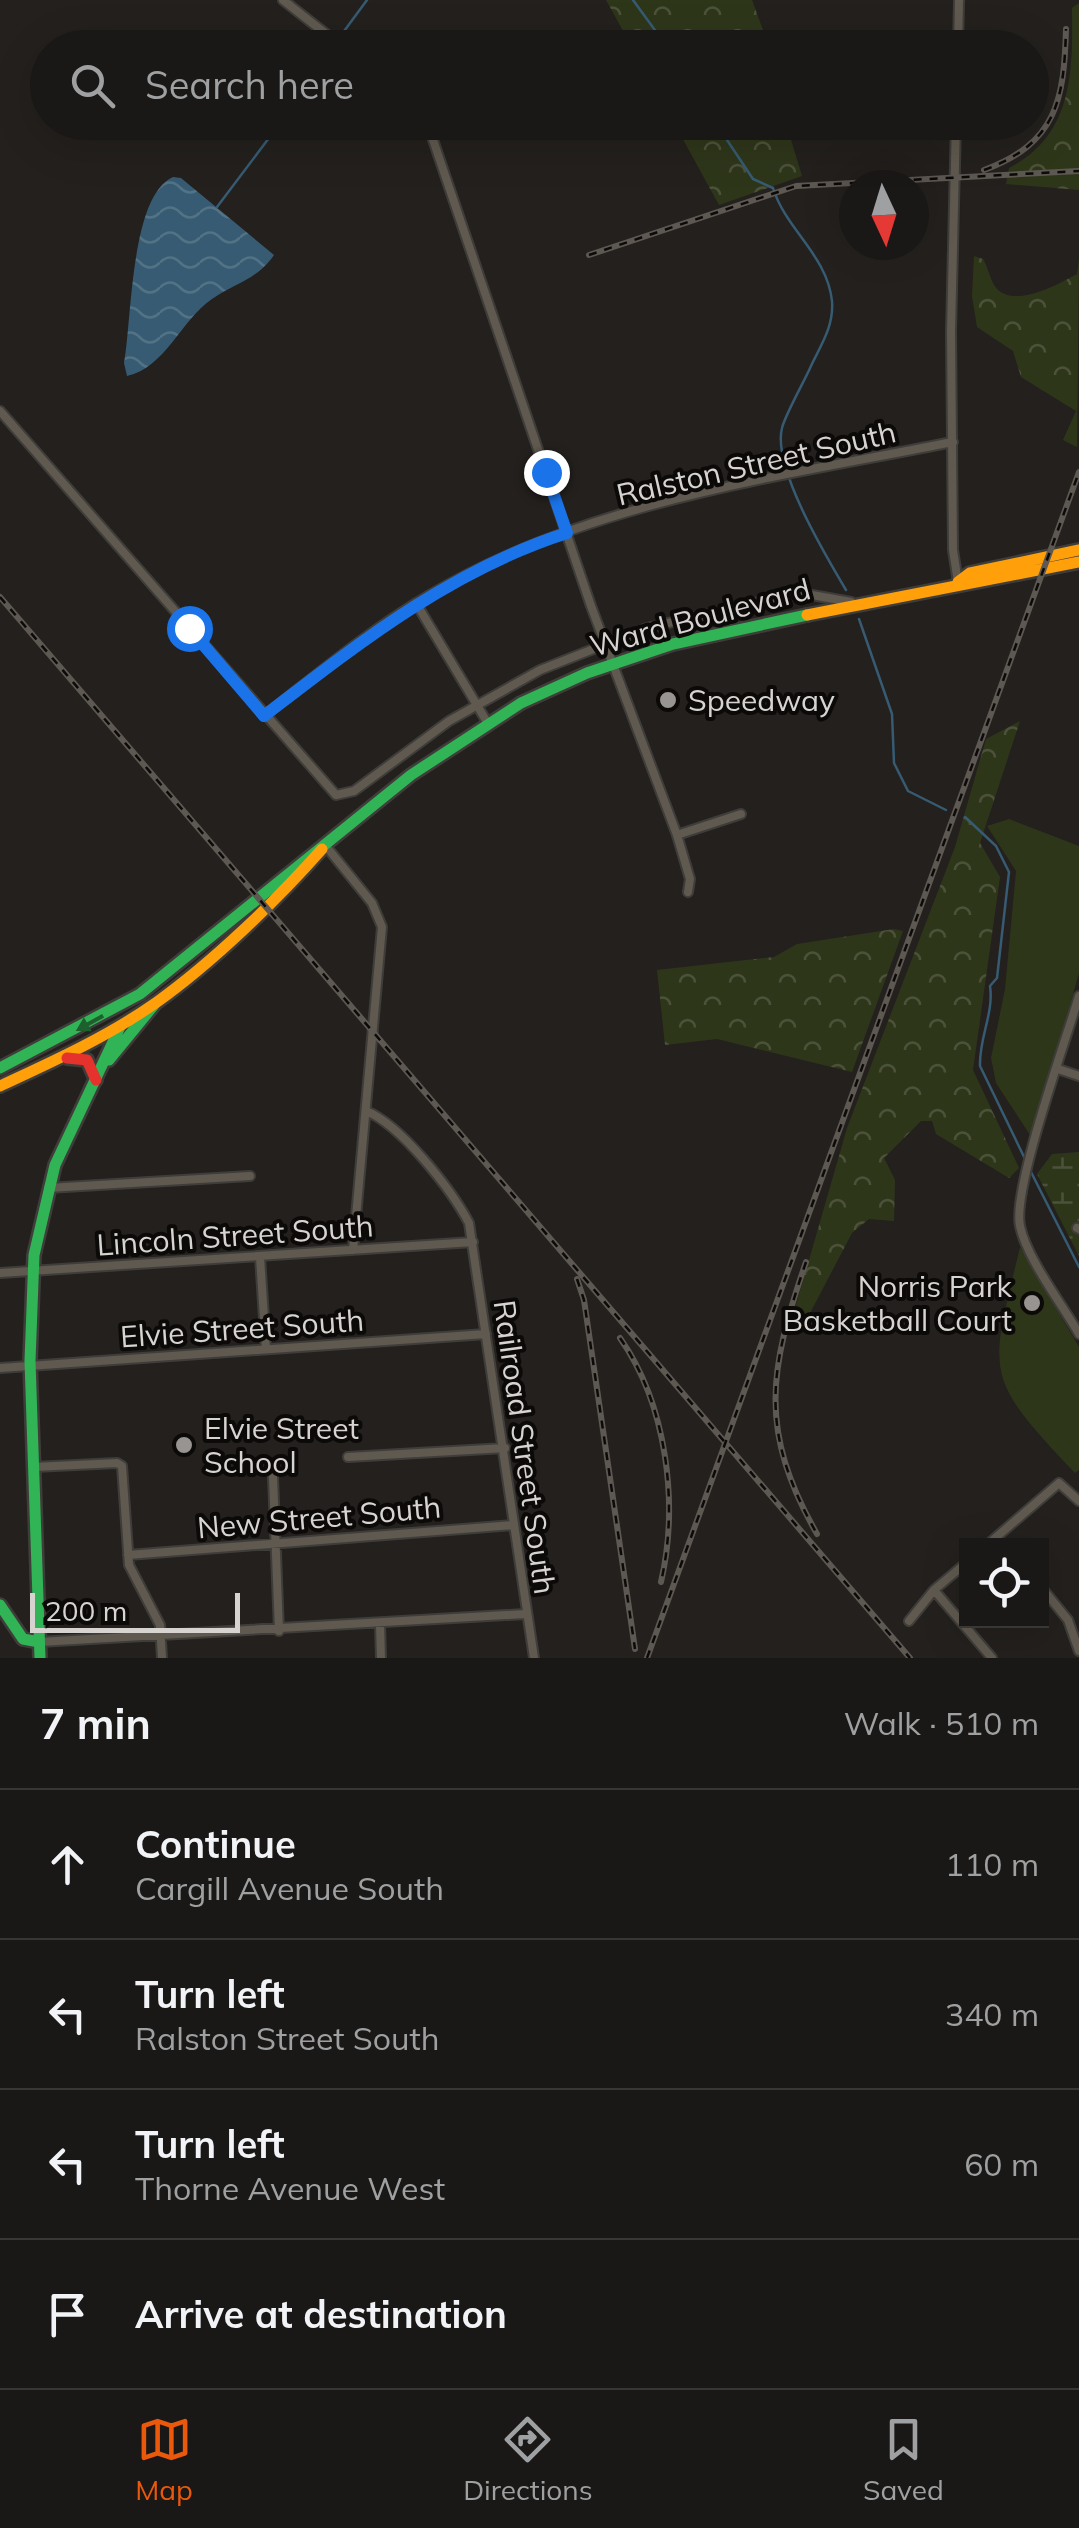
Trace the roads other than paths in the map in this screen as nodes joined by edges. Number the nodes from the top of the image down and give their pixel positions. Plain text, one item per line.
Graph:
1 (284, 0) edge
2 (960, 0) edge
3 (322, 30) edge
4 (959, 30) edge
5 (433, 140) edge
6 (956, 140) edge
7 (0, 411) edge
8 (953, 442) junction
9 (567, 533) junction
10 (1079, 550) edge
11 (1079, 562) edge
12 (958, 582) junction
13 (416, 603) junction
14 (856, 603) junction
15 (604, 642) junction
16 (612, 664) junction
17 (476, 704) junction
18 (264, 716) junction
19 (487, 722) junction
20 (397, 758) junction
21 (411, 775) junction
22 (741, 814) dead end
23 (677, 834) junction
24 (325, 844) junction
25 (688, 892) dead end
26 (1079, 996) edge
27 (133, 998) junction
28 (158, 1001) junction
29 (120, 1026) junction
30 (56, 1041) junction
31 (62, 1058) junction
32 (106, 1063) junction
33 (0, 1068) edge
34 (1058, 1069) junction
35 (0, 1076) edge
36 (1079, 1076) edge
37 (96, 1080) junction
38 (0, 1086) edge
39 (366, 1110) junction
40 (250, 1176) dead end
41 (48, 1188) junction
42 (473, 1242) junction
43 (353, 1250) junction
44 (260, 1256) junction
45 (32, 1271) junction
46 (0, 1274) edge
47 (486, 1334) junction
48 (1079, 1334) edge
49 (266, 1349) junction
50 (30, 1366) junction
51 (0, 1368) edge
52 (505, 1448) junction
53 (348, 1457) dead end
54 (34, 1466) junction
55 (274, 1477) dead end
56 (1079, 1501) edge
57 (514, 1525) junction
58 (999, 1534) junction
59 (995, 1538) edge
60 (1002, 1538) edge
61 (276, 1542) junction
62 (128, 1556) junction
63 (959, 1569) edge
64 (934, 1590) junction
65 (1049, 1597) edge
66 (0, 1605) edge
67 (525, 1614) junction
68 (909, 1621) dead end
69 (380, 1624) junction
70 (279, 1631) junction
71 (162, 1635) junction
72 (39, 1642) junction
73 (1079, 1650) edge
74 (40, 1658) edge
75 (162, 1658) edge
76 (381, 1658) edge
77 (534, 1658) edge
78 (992, 1658) edge

1 - 3 street
2 - 4 street
5 - 9 street
6 - 8 street
7 - 18 street
8 - 9 street, Ralston Street South
8 - 12 street
9 - 13 street, Ralston Street South
9 - 15 street
10 - 12 main road, Ward Boulevard
11 - 12 main road, Ward Boulevard
12 - 14 main road, Ward Boulevard
13 - 17 street
13 - 18 street, Ralston Street South
14 - 15 street
14 - 16 main road, Ward Boulevard
15 - 16 street
15 - 17 street
16 - 19 main road, Ward Boulevard
16 - 23 street
17 - 19 street
17 - 20 street
18 - 20 street
19 - 21 main road, Ward Boulevard
20 - 21 street
21 - 24 main road, Ward Boulevard
22 - 23 street
23 - 25 street
24 - 27 main road, Ward Boulevard
24 - 28 main road, Ward Boulevard
24 - 39 street
26 - 34 street
27 - 29 main road
27 -> 30 main road, Ward Boulevard
28 - 29 main road, Ward Boulevard
28 - 32 main road
29 - 31 main road, Ward Boulevard
29 - 32 main road
30 - 33 main road, Ward Boulevard
30 - 35 main road
31 - 37 main road
31 - 38 main road, Ward Boulevard
32 - 37 main road
34 - 36 street
34 - 48 street
37 - 41 main road
39 - 42 street, Railroad Street South
39 - 43 street
40 - 41 street
41 - 45 main road
42 - 43 street, Lincoln Street South
42 - 47 street, Railroad Street South
43 - 44 street, Lincoln Street South
44 - 45 street, Lincoln Street South
44 - 49 street
45 - 46 street, Lincoln Street South
45 - 50 main road
47 - 49 street, Elvie Street South
47 - 52 street, Railroad Street South
49 - 50 street, Elvie Street South
50 - 51 street, Elvie Street South
50 - 54 main road
52 - 53 street
52 - 57 street, Railroad Street South
54 - 62 street
54 - 72 main road
55 - 61 street
56 - 58 street
57 - 61 street, New Street South
57 - 67 street, Railroad Street South
58 - 59 street
58 - 60 street
61 - 62 street, New Street South
61 - 70 street
62 - 71 street
63 - 64 street
64 - 68 street
64 - 78 street
65 - 73 street
66 - 72 main road
67 - 69 street
67 - 77 street, Railroad Street South
69 - 70 street
69 - 76 street
70 - 71 street
71 - 72 street
71 - 75 street
72 - 74 main road

